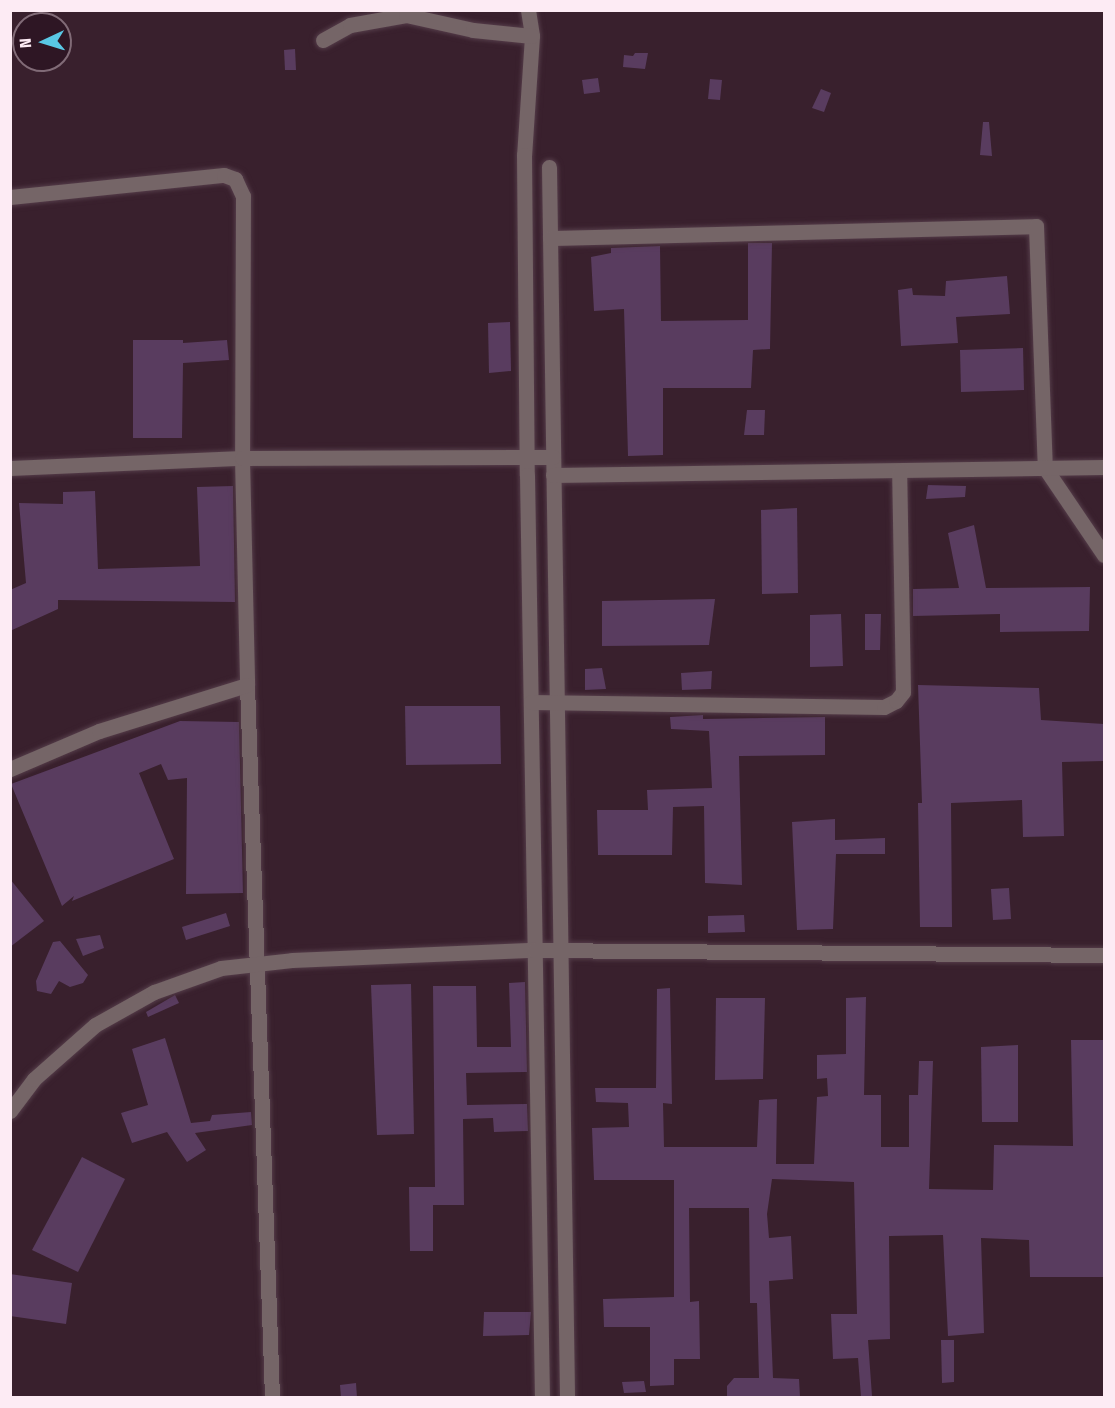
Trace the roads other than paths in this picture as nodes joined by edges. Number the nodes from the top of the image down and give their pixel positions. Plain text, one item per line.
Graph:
1 (528, 10) edge
2 (532, 36) junction
3 (323, 40) dead end
4 (549, 167) dead end
5 (10, 197) edge
6 (550, 238) junction
7 (527, 457) junction
8 (242, 458) junction
9 (553, 458) junction
10 (1104, 467) edge
11 (10, 468) edge
12 (1045, 468) junction
13 (899, 471) junction
14 (553, 475) junction
15 (1104, 555) edge
16 (247, 684) junction
17 (531, 702) junction
18 (557, 702) junction
19 (10, 769) edge
20 (534, 950) junction
21 (560, 950) junction
22 (1104, 955) edge
23 (257, 963) junction
24 (10, 1111) edge
25 (272, 1398) edge
26 (542, 1398) edge
27 (567, 1398) edge

1 - 2 street
2 - 3 street
2 - 7 street
4 - 6 street
5 - 8 street
6 - 9 street
6 - 12 street
7 - 8 street
7 - 9 street
7 - 17 street
8 - 11 street
8 - 16 street
9 - 14 street
10 - 12 street
12 - 13 street
12 - 15 street
13 - 14 street
13 - 18 street
14 - 18 street
16 - 19 street
16 - 23 street
17 - 18 street
17 - 20 street
18 - 21 street
20 - 21 street
20 - 23 street
20 - 26 street
21 - 22 street
21 - 27 street
23 - 24 street
23 - 25 street

